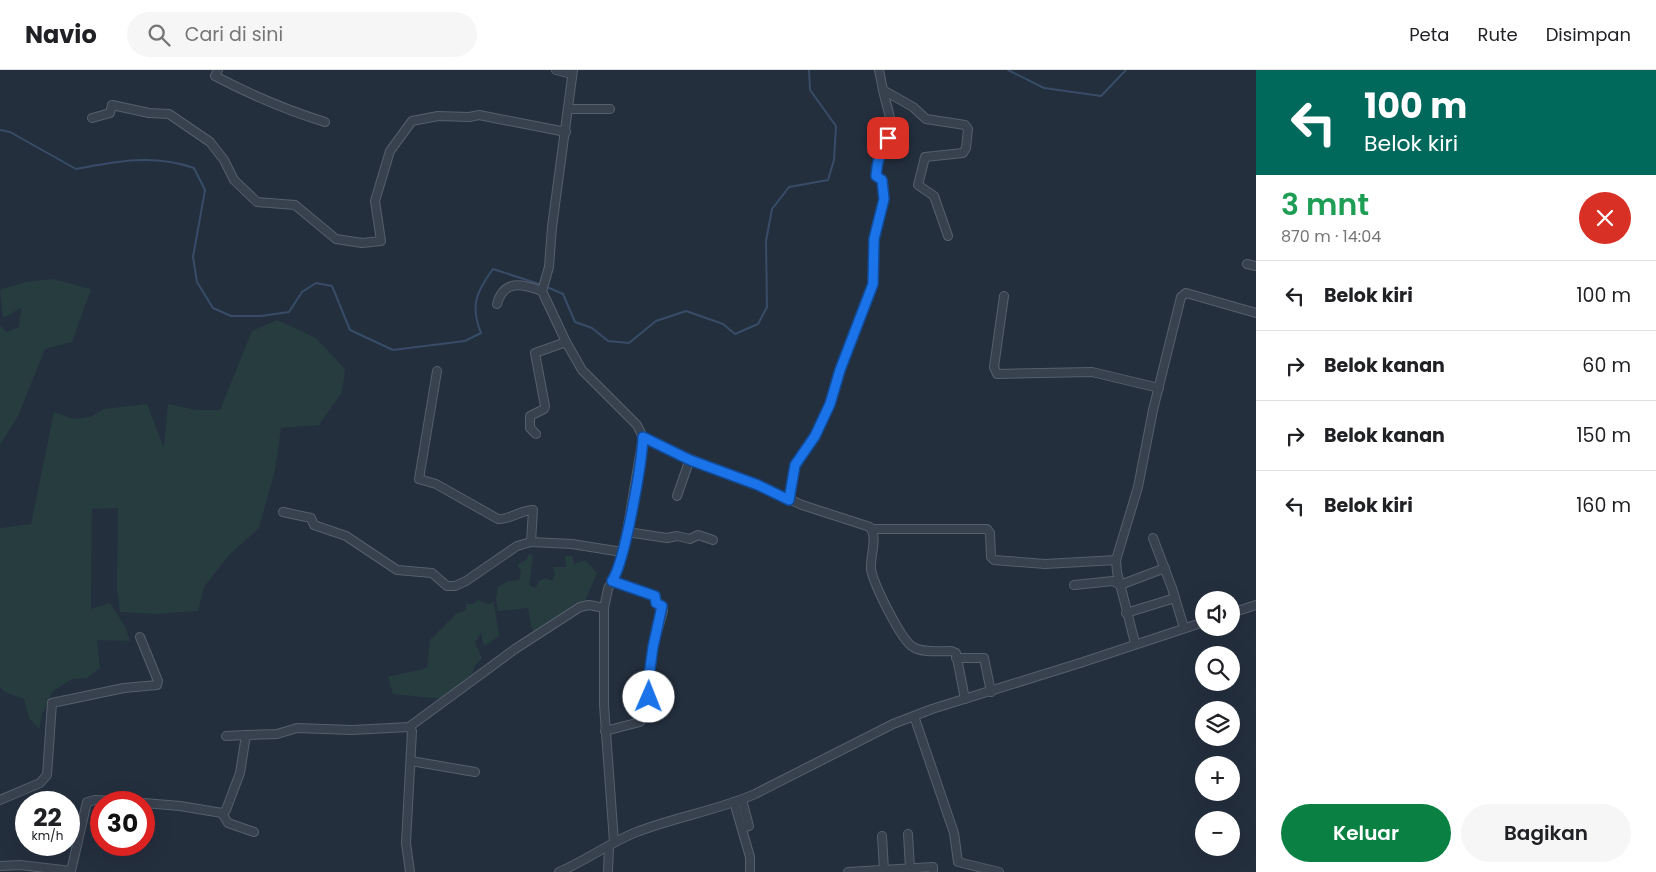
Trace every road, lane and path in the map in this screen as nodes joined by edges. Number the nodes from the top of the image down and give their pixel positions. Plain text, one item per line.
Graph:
1 (218, 70) edge
2 (556, 70) edge
3 (879, 70) edge
4 (573, 72) edge
5 (883, 90) junction
6 (568, 109) junction
7 (610, 109) dead end
8 (92, 118) dead end
9 (325, 122) dead end
10 (566, 132) junction
11 (948, 236) dead end
12 (1247, 264) dead end
13 (1256, 266) edge
14 (542, 290) junction
15 (1004, 296) dead end
16 (497, 304) dead end
17 (1256, 312) edge
18 (566, 342) junction
19 (437, 371) dead end
20 (1159, 388) junction
21 (536, 434) dead end
22 (643, 437) junction
23 (690, 460) junction
24 (677, 496) dead end
25 (789, 500) junction
26 (283, 512) dead end
27 (872, 529) junction
28 (627, 532) junction
29 (1152, 538) dead end
30 (712, 540) dead end
31 (532, 542) junction
32 (622, 552) junction
33 (1116, 560) junction
34 (1165, 568) junction
35 (612, 581) junction
36 (1120, 585) junction
37 (1074, 586) dead end
38 (1175, 598) junction
39 (1256, 605) edge
40 (604, 608) junction
41 (1240, 610) edge
42 (1126, 613) junction
43 (1195, 625) edge
44 (1184, 628) junction
45 (140, 637) dead end
46 (1135, 644) junction
47 (956, 658) junction
48 (990, 692) junction
49 (965, 699) junction
50 (914, 716) junction
51 (409, 727) junction
52 (605, 731) junction
53 (246, 734) junction
54 (226, 736) dead end
55 (411, 761) junction
56 (475, 772) dead end
57 (0, 800) edge
58 (90, 801) edge
59 (738, 801) junction
60 (155, 805) edge
61 (222, 813) junction
62 (254, 832) dead end
63 (908, 834) dead end
64 (882, 836) dead end
65 (612, 844) junction
66 (0, 866) edge
67 (910, 868) junction
68 (884, 870) junction
69 (872, 871) edge
70 (410, 872) edge
71 (559, 872) edge
72 (608, 872) edge
73 (750, 872) edge
74 (848, 872) edge
75 (933, 872) edge
76 (999, 872) edge

1 - 9 street
2 - 4 street
3 - 5 street
4 - 6 street
5 - 11 street
5 - 25 street
6 - 7 street
6 - 10 street
8 - 10 street
10 - 14 street
12 - 13 street
14 - 16 street
14 - 18 street
15 - 20 street
17 - 20 street
18 - 21 street
18 - 22 street
19 - 31 street
20 - 33 street
22 - 23 street
22 - 28 street
23 - 24 street
23 - 25 street
25 - 27 street
26 - 31 street
27 - 33 street
27 - 47 street
28 - 30 street
28 - 32 street
29 - 34 street
31 - 32 street
32 - 35 street
33 - 36 street
34 - 36 street
34 - 38 street
35 - 40 street
35 - 52 street
36 - 37 street
36 - 42 street
38 - 42 street
38 - 44 street
39 - 41 street
40 - 51 street
40 - 52 street
42 - 46 street
43 - 44 street
44 - 46 street
45 - 57 street
46 - 48 street
47 - 48 street
47 - 49 street
48 - 49 street
49 - 50 street
50 - 59 street
50 - 76 street
51 - 53 street
51 - 55 street
52 - 65 street
53 - 54 street
53 - 61 street
55 - 56 street
55 - 70 street
58 - 66 street
59 - 65 street
59 - 73 street
60 - 61 street
61 - 62 street
63 - 67 street
64 - 68 street
65 - 71 street
65 - 72 street
67 - 68 street
67 - 75 street
68 - 69 street
69 - 74 street

